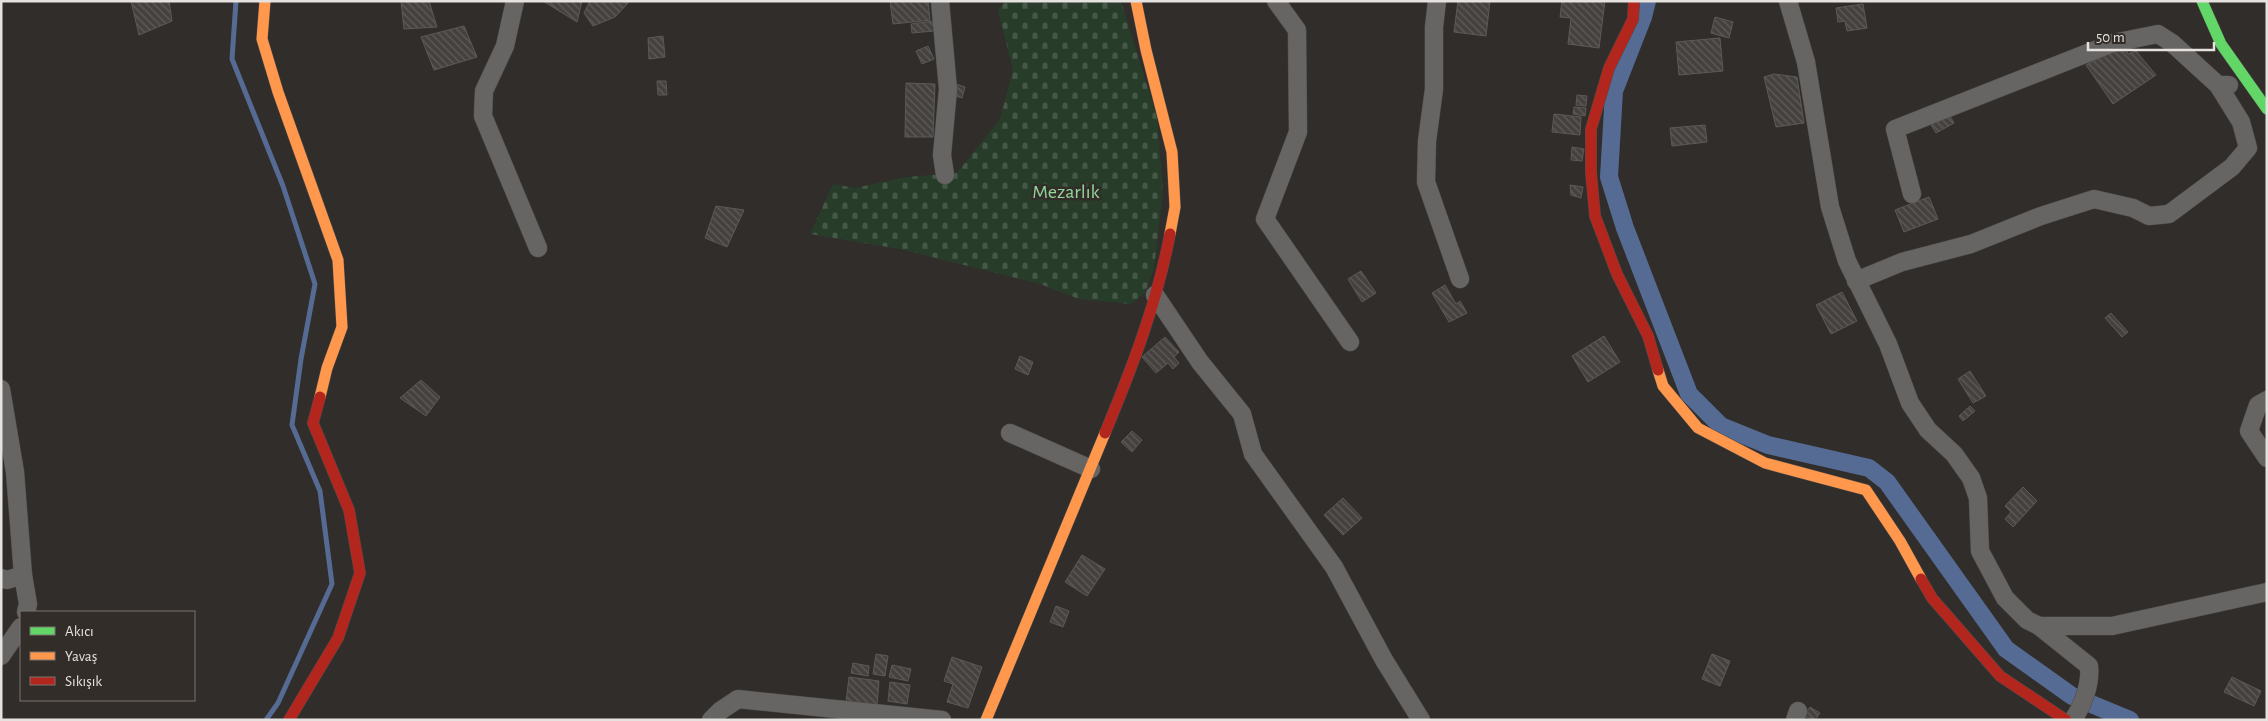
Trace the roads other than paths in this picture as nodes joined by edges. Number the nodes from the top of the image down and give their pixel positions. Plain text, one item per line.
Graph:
1 (265, 1) edge
2 (515, 1) edge
3 (940, 1) edge
4 (1136, 1) edge
5 (1276, 1) edge
6 (1438, 1) edge
7 (1634, 1) edge
8 (1788, 1) edge
9 (2202, 1) edge
10 (2249, 84) junction
11 (2218, 85) junction
12 (2267, 109) edge
13 (945, 175) dead end
14 (1912, 194) dead end
15 (538, 248) dead end
16 (1460, 280) dead end
17 (1856, 281) junction
18 (1155, 296) junction
19 (1350, 342) dead end
20 (1, 389) edge
21 (2267, 400) edge
22 (1010, 434) dead end
23 (2267, 458) edge
24 (1090, 469) junction
25 (23, 575) junction
26 (1, 578) edge
27 (2262, 597) edge
28 (26, 611) edge
29 (2039, 626) junction
30 (20, 628) edge
31 (1, 656) edge
32 (2073, 717) edge
33 (288, 720) edge
34 (711, 720) edge
35 (942, 720) edge
36 (986, 720) edge
37 (1421, 720) edge

1 - 33 street
2 - 15 street
3 - 13 street
4 - 18 street
5 - 19 street
6 - 16 street
7 - 32 street
8 - 17 street
9 - 10 street
10 - 11 street
10 - 12 street
11 - 14 street
11 - 17 street
17 - 29 street
18 - 24 street
18 - 37 street
20 - 25 street
21 - 23 street
22 - 24 street
24 - 36 street
25 - 26 street
25 - 28 street
27 - 29 street
29 - 32 street
30 - 31 street
34 - 35 street

